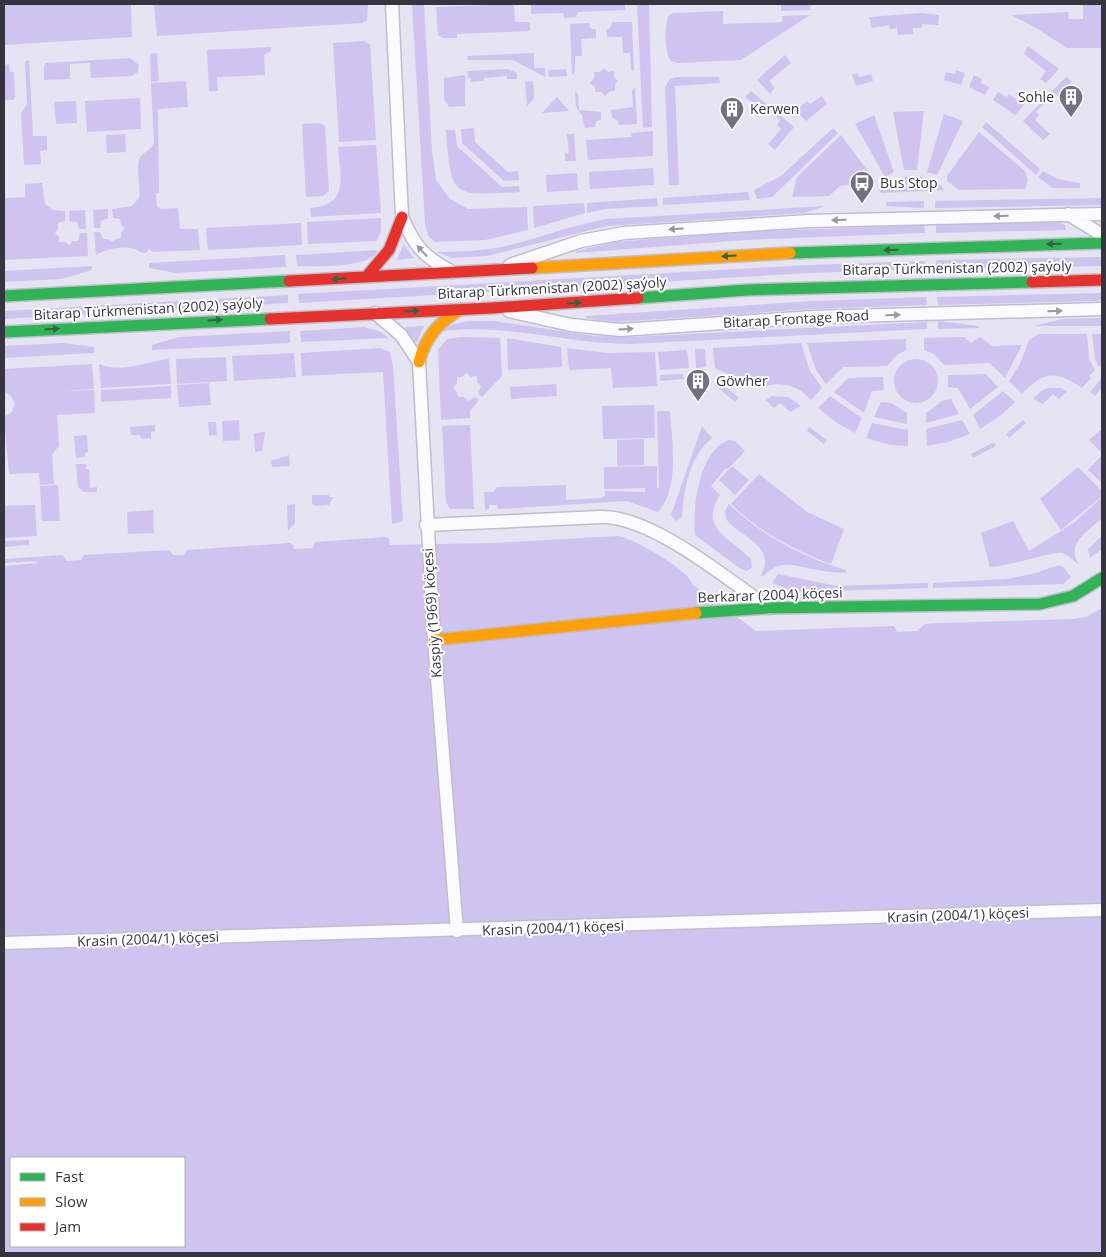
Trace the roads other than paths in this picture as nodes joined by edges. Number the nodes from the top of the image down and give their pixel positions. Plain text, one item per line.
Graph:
1 (392, 4) edge
2 (1068, 214) junction
3 (1102, 214) edge
4 (402, 217) junction
5 (1102, 235) edge
6 (1102, 243) edge
7 (493, 271) junction
8 (454, 273) junction
9 (366, 277) junction
10 (1102, 280) edge
11 (4, 296) edge
12 (492, 308) junction
13 (462, 309) junction
14 (1102, 309) edge
15 (375, 312) junction
16 (4, 332) edge
17 (419, 362) junction
18 (426, 525) junction
19 (1102, 578) edge
20 (769, 608) junction
21 (434, 640) junction
22 (1102, 910) edge
23 (457, 931) junction
24 (4, 943) edge

1 - 4 street
2 - 3 street
2 - 5 street
2 -> 7 street
8 -> 4 street
4 - 9 main road
6 -> 7 main road, Bitarap Türkmenistan (2002) şaýoly
7 - 8 main road, Bitarap Türkmenistan (2002) şaýoly
8 - 9 main road, Bitarap Türkmenistan (2002) şaýoly
9 -> 11 main road, Bitarap Türkmenistan (2002) şaýoly
12 -> 10 main road, Bitarap Türkmenistan (2002) şaýoly
12 - 13 main road, Bitarap Türkmenistan (2002) şaýoly
12 -> 14 street, Bitarap Frontage Road
15 -> 13 main road, Bitarap Türkmenistan (2002) şaýoly
13 - 17 main road
16 -> 15 main road, Bitarap Türkmenistan (2002) şaýoly
15 - 17 street
17 - 18 street, Kaspiy (1969) köçesi
18 - 20 street
18 - 21 street, Kaspiy (1969) köçesi
19 - 20 main road, Berkarar (2004) köçesi
20 - 21 main road, Berkarar (2004) köçesi
21 - 23 street, Kaspiy (1969) köçesi
22 - 23 street, Krasin (2004/1) köçesi
23 - 24 street, Krasin (2004/1) köçesi

